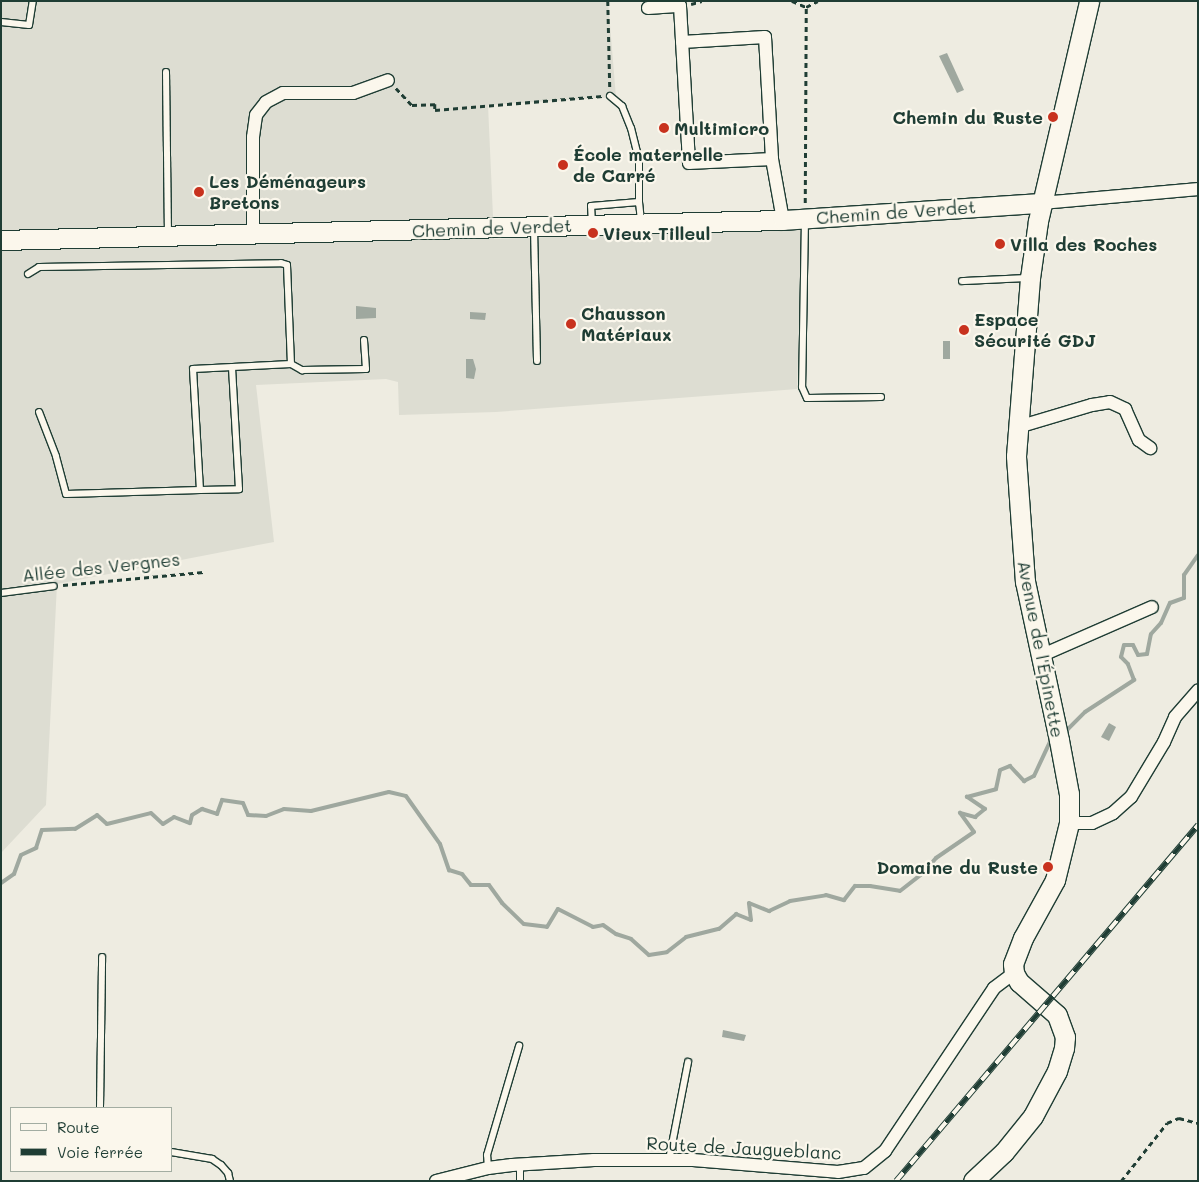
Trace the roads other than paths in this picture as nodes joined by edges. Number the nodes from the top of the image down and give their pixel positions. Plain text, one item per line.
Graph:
1 (33, 1) edge
2 (1089, 1) edge
3 (648, 8) dead end
4 (1, 22) edge
5 (682, 42) junction
6 (166, 72) dead end
7 (388, 80) road end
8 (610, 96) road end
9 (772, 159) junction
10 (1198, 189) edge
11 (1042, 203) junction
12 (639, 204) junction
13 (805, 219) junction
14 (782, 220) junction
15 (641, 224) junction
16 (592, 225) junction
17 (534, 227) junction
18 (253, 234) junction
19 (168, 236) junction
20 (1, 240) edge
21 (28, 274) dead end
22 (1030, 278) junction
23 (962, 281) dead end
24 (364, 340) dead end
25 (537, 361) dead end
26 (291, 364) junction
27 (232, 367) junction
28 (881, 397) dead end
29 (39, 412) dead end
30 (1018, 427) junction
31 (1150, 448) dead end
32 (200, 490) junction
33 (54, 586) road end
34 (1, 592) edge
35 (1152, 607) dead end
36 (1040, 656) junction
37 (1198, 691) edge
38 (1069, 823) junction
39 (102, 957) dead end
40 (1014, 973) junction
41 (519, 1046) dead end
42 (688, 1062) dead end
43 (100, 1107) edge
44 (172, 1152) edge
45 (669, 1160) junction
46 (520, 1164) junction
47 (488, 1168) junction
48 (453, 1179) edge
49 (979, 1179) edge
50 (230, 1181) edge
51 (436, 1181) edge
52 (520, 1181) edge

1 - 4 lane
2 - 11 street, Avenue de l'Épinette
3 - 5 street
5 - 9 street
5 - 9 street
6 - 19 lane
7 - 18 street
8 - 12 lane
9 - 14 street
10 - 11 street
11 - 13 street, Chemin de Verdet
11 - 22 street, Avenue de l'Épinette
12 - 15 lane
12 - 16 lane
13 - 14 street, Chemin de Verdet
13 - 28 lane
14 - 15 street, Chemin de Verdet
15 - 16 street, Chemin de Verdet
16 - 17 street, Chemin de Verdet
17 - 18 street, Chemin de Verdet
17 - 25 lane
18 - 19 street, Chemin de Verdet
19 - 20 street, Chemin de Verdet
21 - 26 lane
22 - 23 lane
22 - 30 street, Avenue de l'Épinette
24 - 26 lane
26 - 27 lane
27 - 32 lane
27 - 32 lane
29 - 32 lane
30 - 31 street
30 - 36 street, Avenue de l'Épinette
33 - 34 lane, Allée des Vergnes
35 - 36 street
36 - 38 street, Avenue de l'Épinette
37 - 38 street
38 - 40 street, Avenue de l'Épinette
39 - 43 lane
40 - 45 street, Route de Jaugueblanc
40 - 49 street
41 - 47 lane
42 - 45 lane
44 - 50 lane
45 - 46 street, Route de Jaugueblanc
46 - 47 street, Route de Jaugueblanc
46 - 52 lane
47 - 48 street, Route de Jaugueblanc
48 - 51 street, Route de Jaugueblanc

